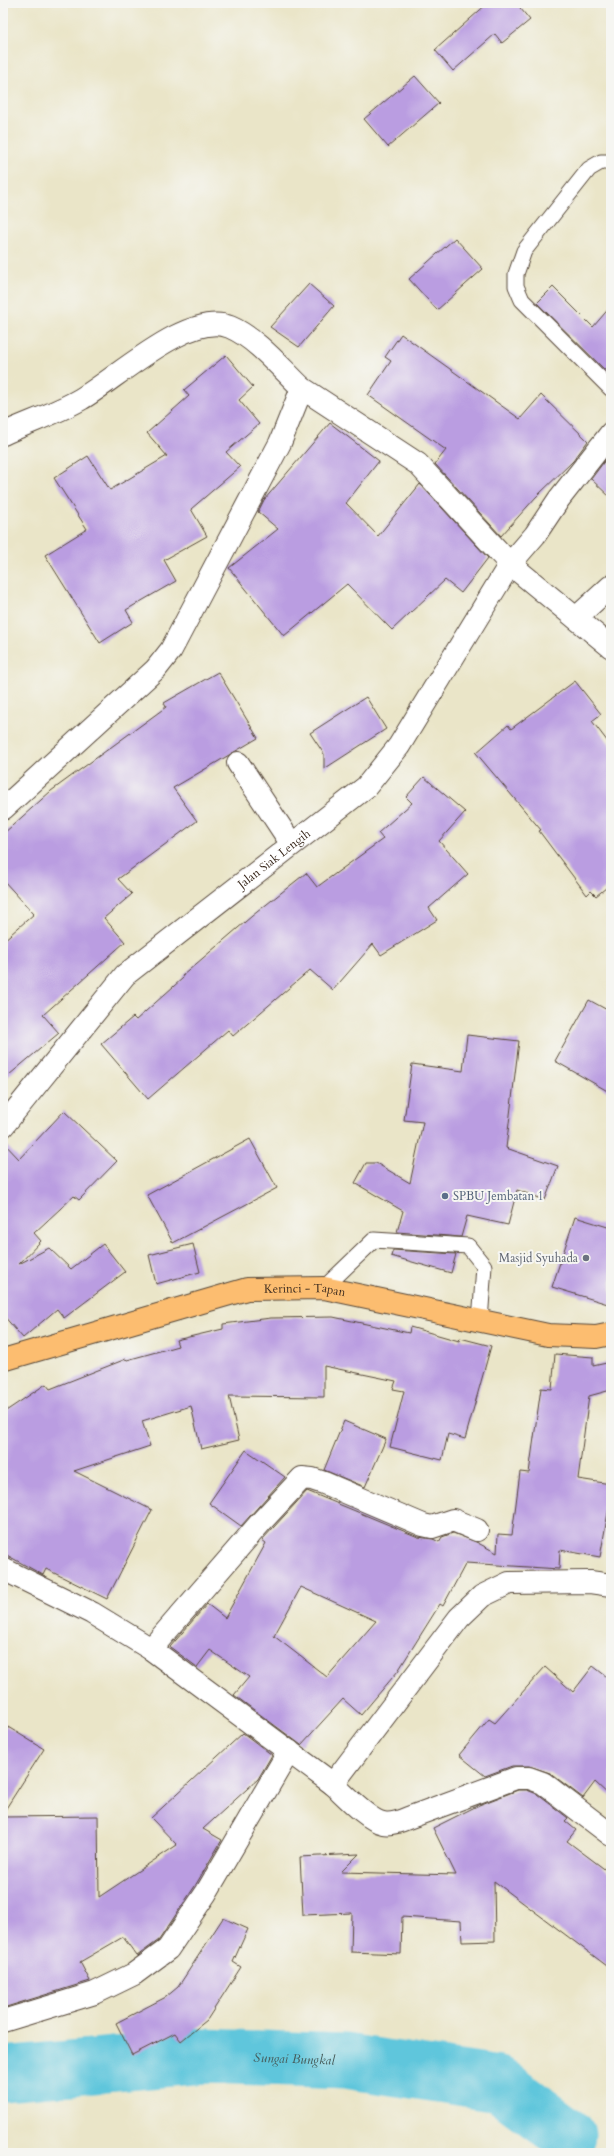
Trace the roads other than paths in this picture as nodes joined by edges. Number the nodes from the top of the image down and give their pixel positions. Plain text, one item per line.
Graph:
1 (611, 162) edge
2 (302, 388) junction
3 (611, 389) edge
4 (611, 433) edge
5 (3, 434) edge
6 (510, 564) junction
7 (611, 586) edge
8 (576, 618) junction
9 (611, 647) edge
10 (238, 763) dead end
11 (3, 809) edge
12 (291, 843) junction
13 (3, 1126) edge
14 (324, 1288) junction
15 (480, 1321) junction
16 (611, 1334) edge
17 (3, 1360) edge
18 (477, 1530) dead end
19 (3, 1569) edge
20 (611, 1585) edge
21 (151, 1649) junction
22 (289, 1751) junction
23 (333, 1784) junction
24 (611, 1835) edge
25 (3, 2022) edge

1 - 3 lane
2 - 5 street
2 - 6 street
2 - 11 street
4 - 6 street, Jalan Siak Lengih
6 - 8 street
6 - 12 street, Jalan Siak Lengih
7 - 8 street
8 - 9 street
10 - 12 street
12 - 13 street, Jalan Siak Lengih
14 - 15 highway, Kerinci - Tapan
14 - 15 lane
14 - 17 highway, Kerinci - Tapan
15 - 16 highway, Kerinci - Tapan
18 - 21 street
19 - 21 street
20 - 23 street
21 - 22 street
22 - 23 street
22 - 25 street
23 - 24 street

